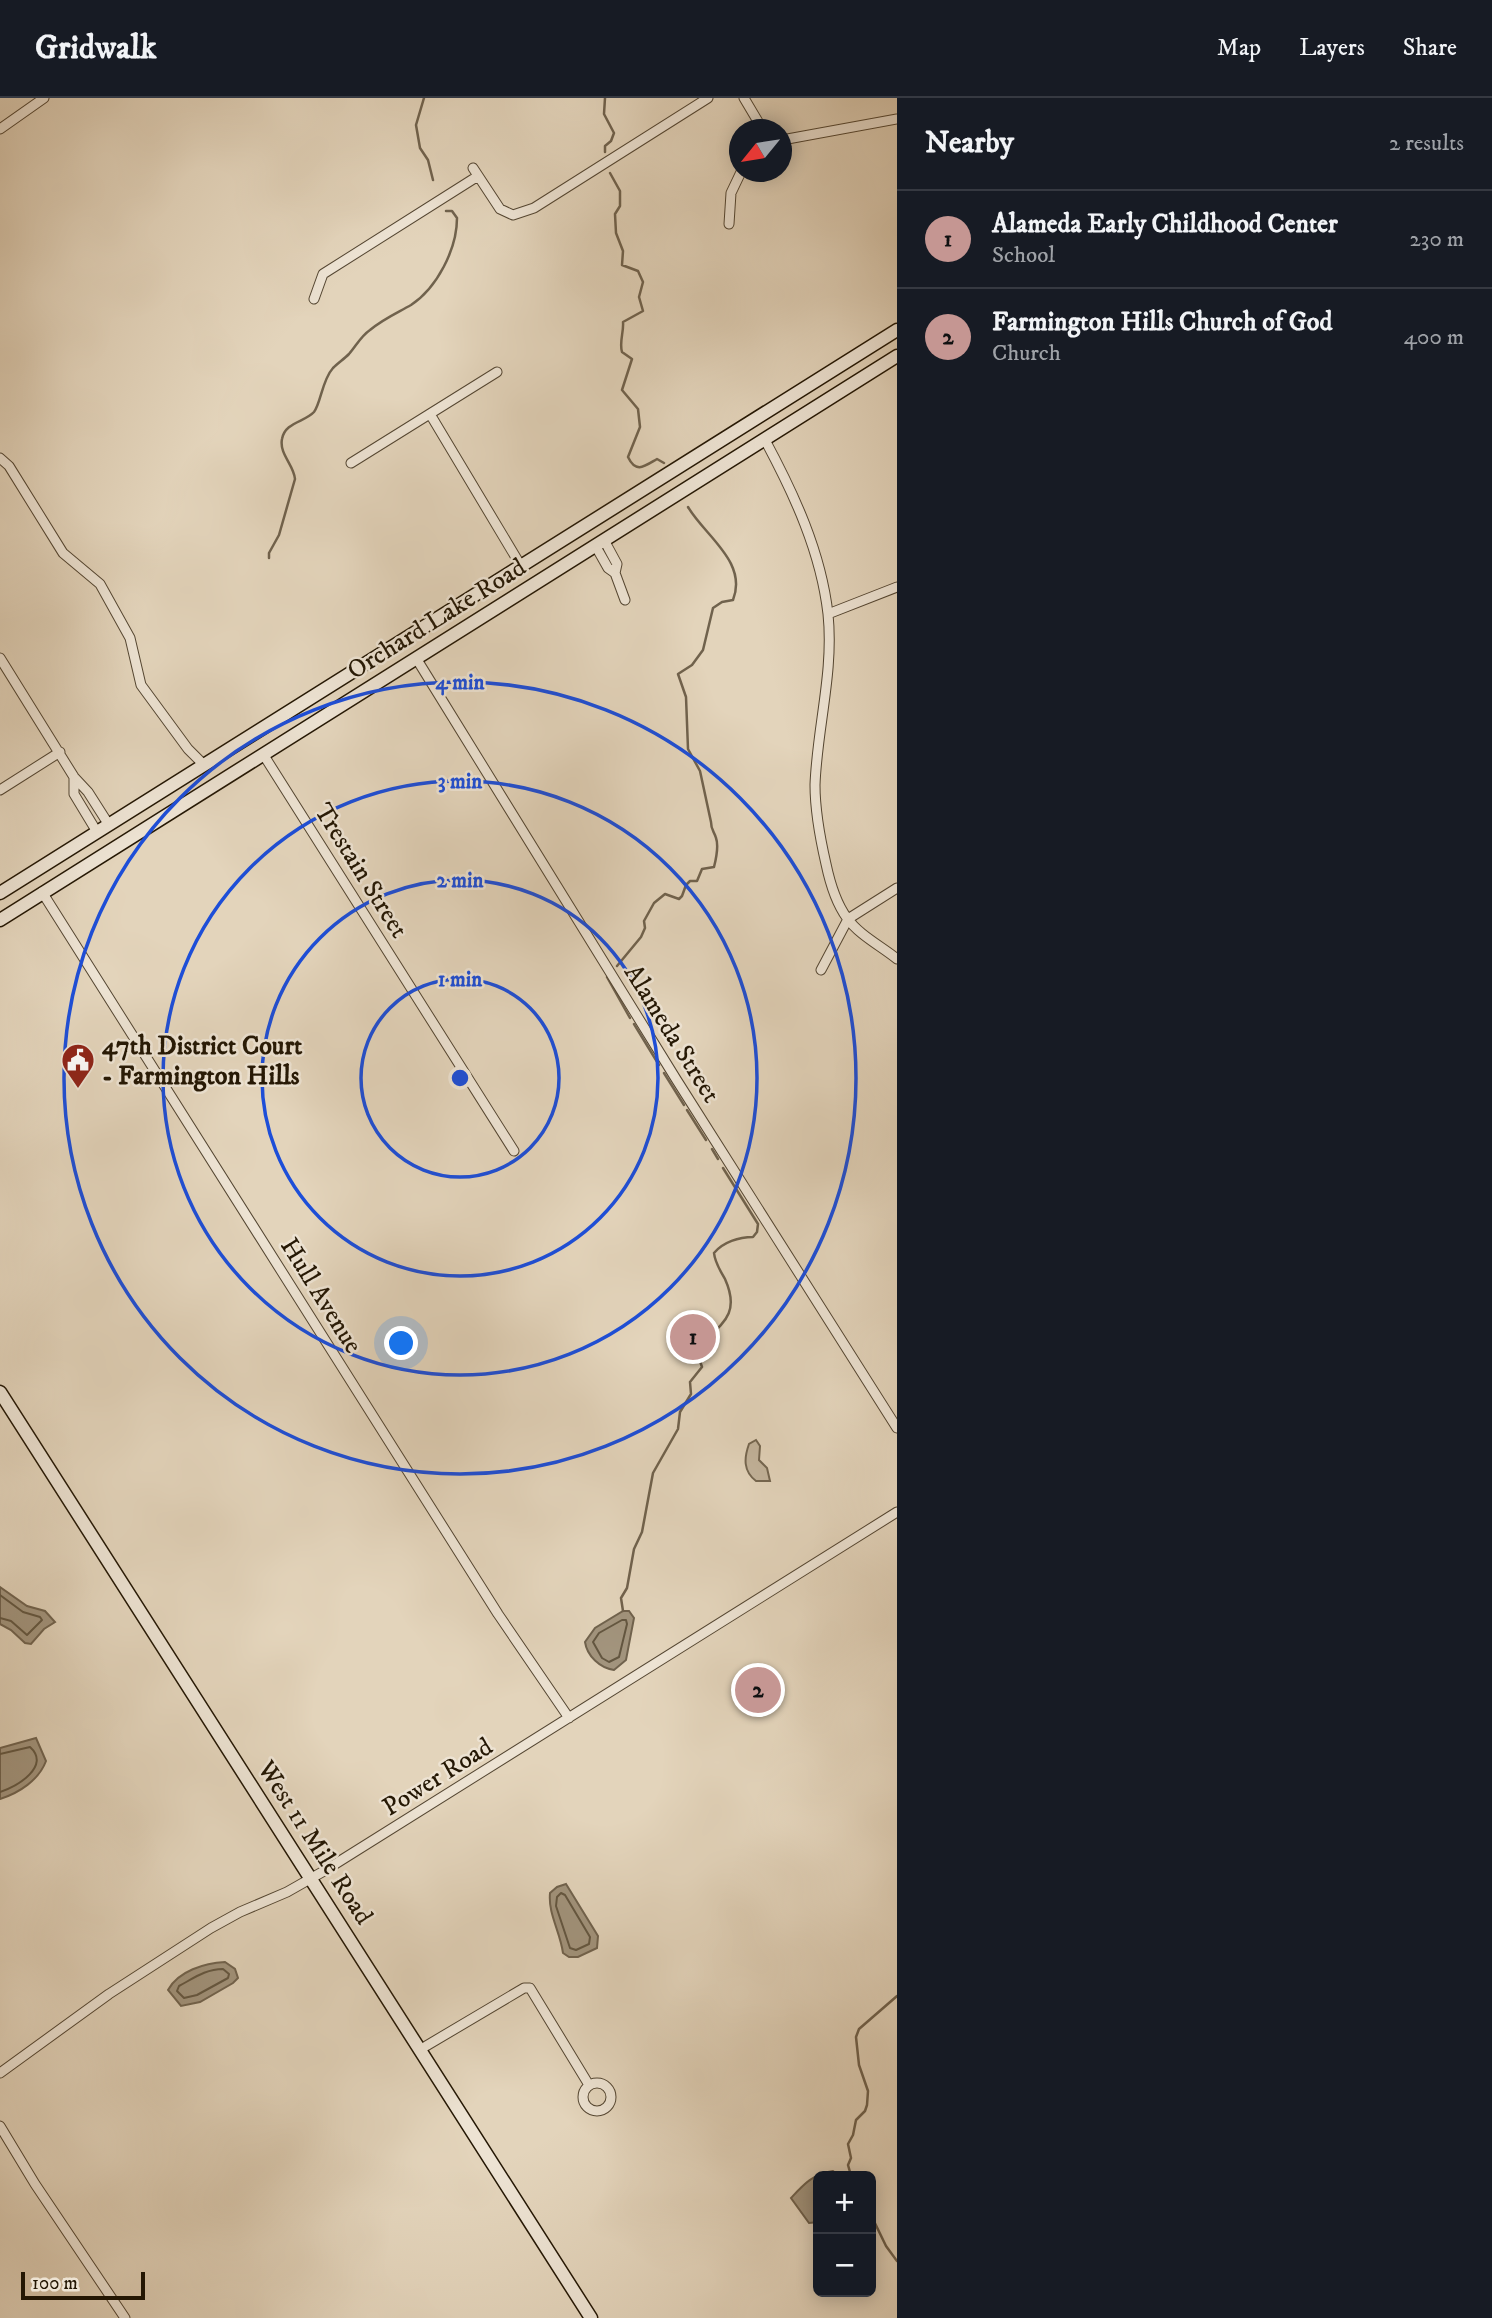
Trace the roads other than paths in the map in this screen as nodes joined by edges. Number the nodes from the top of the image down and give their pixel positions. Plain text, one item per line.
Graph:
1 (44, 98) edge
2 (709, 98) edge
3 (744, 98) edge
4 (897, 118) edge
5 (756, 119) edge
6 (0, 129) edge
7 (792, 138) edge
8 (736, 182) edge
9 (729, 224) dead end
10 (314, 299) dead end
11 (897, 330) edge
12 (857, 355) junction
13 (897, 356) edge
14 (497, 372) dead end
15 (860, 380) junction
16 (430, 414) junction
17 (765, 440) junction
18 (712, 446) junction
19 (0, 458) edge
20 (351, 463) dead end
21 (656, 508) junction
22 (599, 543) junction
23 (521, 566) junction
24 (897, 587) edge
25 (481, 591) junction
26 (625, 600) dead end
27 (828, 614) junction
28 (481, 618) junction
29 (384, 652) junction
30 (0, 658) edge
31 (416, 658) junction
32 (308, 726) junction
33 (60, 752) junction
34 (263, 754) junction
35 (204, 765) junction
36 (74, 777) junction
37 (0, 790) edge
38 (207, 790) junction
39 (112, 822) junction
40 (97, 832) junction
41 (897, 888) edge
42 (42, 892) junction
43 (0, 893) edge
44 (0, 919) edge
45 (848, 919) junction
46 (897, 959) edge
47 (821, 970) dead end
48 (514, 1151) dead end
49 (0, 1392) edge
50 (897, 1428) edge
51 (897, 1512) edge
52 (569, 1718) junction
53 (312, 1878) junction
54 (421, 2049) junction
55 (0, 2073) edge
56 (589, 2085) dead end
57 (0, 2126) edge
58 (123, 2315) edge
59 (112, 2318) edge
60 (591, 2318) edge

1 - 6 street
2 - 10 street
3 - 5 street
4 - 7 street
8 - 9 street
11 - 12 main road, Orchard Lake Road
12 - 15 main road
12 - 18 main road, Orchard Lake Road
13 - 15 main road, Orchard Lake Road
14 - 16 street
15 - 17 main road, Orchard Lake Road
16 - 20 street
16 - 23 street
17 - 21 main road, Orchard Lake Road
17 - 27 street
18 - 21 main road
18 - 23 main road, Orchard Lake Road
19 - 35 street
21 - 22 main road, Orchard Lake Road
22 - 26 street
22 - 28 main road, Orchard Lake Road
23 - 25 main road, Orchard Lake Road
24 - 27 street
25 - 28 main road
25 - 29 main road, Orchard Lake Road
27 - 45 street
28 - 31 main road, Orchard Lake Road
29 - 32 main road
29 - 35 main road, Orchard Lake Road
30 - 33 street
31 - 32 main road, Orchard Lake Road
31 - 50 street, Alameda Street
32 - 34 main road, Orchard Lake Road
33 - 36 street
33 - 37 street
34 - 38 main road, Orchard Lake Road
34 - 48 street, Trestain Street
35 - 38 main road
35 - 39 main road, Orchard Lake Road
36 - 39 street
36 - 40 street
38 - 42 main road, Orchard Lake Road
39 - 40 main road, Orchard Lake Road
39 - 42 main road
40 - 43 main road, Orchard Lake Road
41 - 45 street
42 - 44 main road, Orchard Lake Road
42 - 52 street, Hull Avenue
45 - 46 street
45 - 47 street
49 - 53 main road, West 11 Mile Road
51 - 52 street, Power Road
52 - 53 street, Power Road
53 - 54 main road, West 11 Mile Road
53 - 55 street, Power Road
54 - 56 street
54 - 60 main road, West 11 Mile Road
57 - 58 street
58 - 59 street

